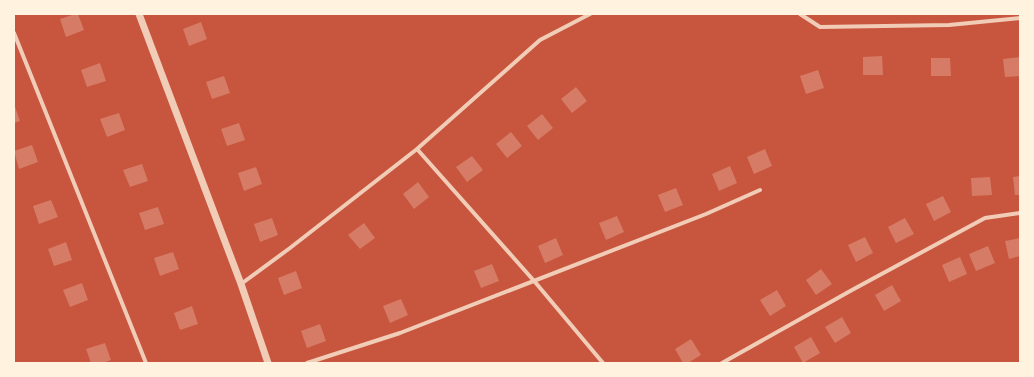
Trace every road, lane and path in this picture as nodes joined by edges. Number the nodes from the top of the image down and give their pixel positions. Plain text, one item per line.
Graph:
1 (139, 14) edge
2 (590, 14) edge
3 (800, 14) edge
4 (1020, 18) edge
5 (14, 33) edge
6 (417, 149) junction
7 (760, 190) dead end
8 (1020, 213) edge
9 (535, 282) junction
10 (241, 284) junction
11 (146, 363) edge
12 (268, 363) edge
13 (307, 363) edge
14 (603, 363) edge
15 (722, 363) edge

1 - 10 street
2 - 6 street
3 - 4 street
5 - 11 street
6 - 9 street
6 - 10 street
7 - 9 street
8 - 15 street
9 - 13 street
9 - 14 street
10 - 12 street

